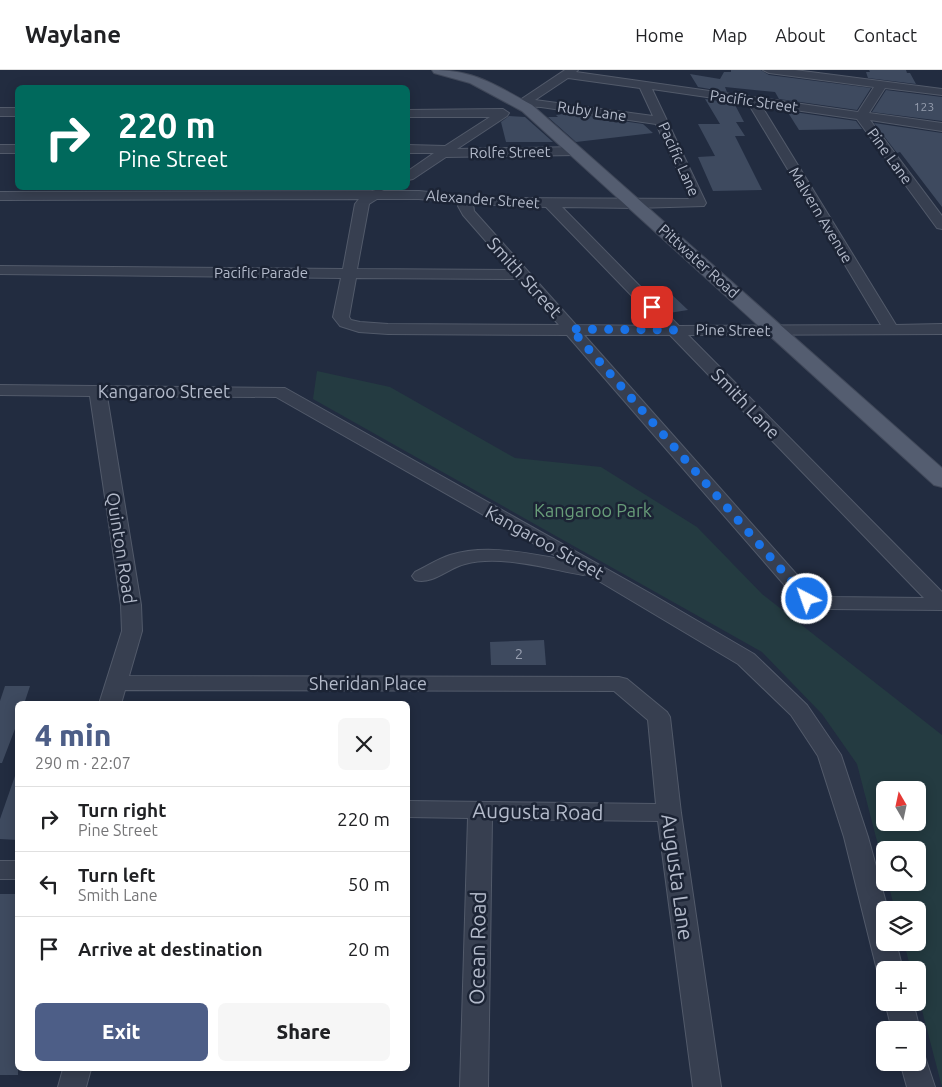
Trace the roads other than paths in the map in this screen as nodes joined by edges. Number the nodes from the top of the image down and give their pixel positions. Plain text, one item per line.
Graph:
1 (439, 70) edge
2 (769, 70) edge
3 (570, 72) edge
4 (828, 74) edge
5 (881, 85) junction
6 (645, 86) junction
7 (942, 92) edge
8 (752, 100) junction
9 (521, 104) junction
10 (0, 112) edge
11 (15, 112) edge
12 (410, 113) edge
13 (861, 116) junction
14 (662, 121) junction
15 (942, 127) edge
16 (0, 149) edge
17 (15, 149) edge
18 (574, 149) junction
19 (410, 150) edge
20 (448, 150) junction
21 (410, 175) edge
22 (386, 190) edge
23 (375, 195) junction
24 (0, 196) edge
25 (468, 200) junction
26 (550, 203) junction
27 (636, 204) junction
28 (942, 225) edge
29 (0, 270) edge
30 (350, 273) junction
31 (522, 274) junction
32 (571, 329) junction
33 (890, 329) junction
34 (942, 329) edge
35 (674, 330) junction
36 (776, 331) junction
37 (0, 382) edge
38 (0, 390) edge
39 (99, 390) junction
40 (230, 391) junction
41 (942, 480) edge
42 (597, 572) junction
43 (422, 576) dead end
44 (942, 604) edge
45 (619, 684) joint
46 (113, 694) edge
47 (410, 809) edge
48 (480, 810) junction
49 (669, 813) junction
50 (0, 870) edge
51 (15, 870) edge
52 (888, 961) edge
53 (76, 1071) edge
54 (917, 1071) edge
55 (72, 1087) edge
56 (474, 1087) edge
57 (707, 1087) edge
58 (921, 1087) edge

1 - 9 main road, Pittwater Road
2 - 4 street
3 - 6 street, Pacific Street
3 - 9 street
4 - 5 street
5 - 7 street
5 - 13 street, Pine Lane
6 - 8 street, Pacific Street
6 - 14 street, Pacific Lane
8 - 13 street, Pacific Street
8 - 33 street, Malvern Avenue
9 - 14 street, Ruby Lane
9 - 18 main road, Pittwater Road
10 - 11 street
12 - 20 street
13 - 15 street, Pacific Street
13 - 28 street, Pine Lane
14 - 27 street, Pacific Lane
16 - 17 street
18 - 20 street, Rolfe Street
18 - 27 main road, Pittwater Road
19 - 20 street, Rolfe Street
20 - 21 street
22 - 23 street
23 - 24 street, Alexander Street
23 - 25 street, Alexander Street
23 - 30 street
25 - 26 street, Alexander Street
25 - 31 street, Smith Street
26 - 27 street, Alexander Street
26 - 35 street, Smith Lane
27 - 36 main road, Pittwater Road
29 - 30 street, Pacific Parade
30 - 31 street, Pacific Parade
30 - 32 street, Pine Street
31 - 32 street, Smith Street
32 - 35 street, Pine Street
32 - 44 street, Smith Street
33 - 34 street, Pine Street
33 - 36 street, Pine Street
35 - 36 street, Pine Street
35 - 44 street, Smith Lane
36 - 41 main road, Pittwater Road
37 - 40 street
38 - 39 street, Kangaroo Street
39 - 40 street, Kangaroo Street
39 - 46 street, Quinton Road
40 - 42 street, Kangaroo Street
42 - 43 street
42 - 52 street, Kangaroo Street
45 - 46 street, Sheridan Place
45 - 49 street, Augusta Lane
47 - 48 street, Augusta Road
48 - 49 street, Augusta Road
48 - 56 street, Ocean Road
49 - 57 street, Augusta Lane
50 - 51 street
53 - 55 street
54 - 58 street

